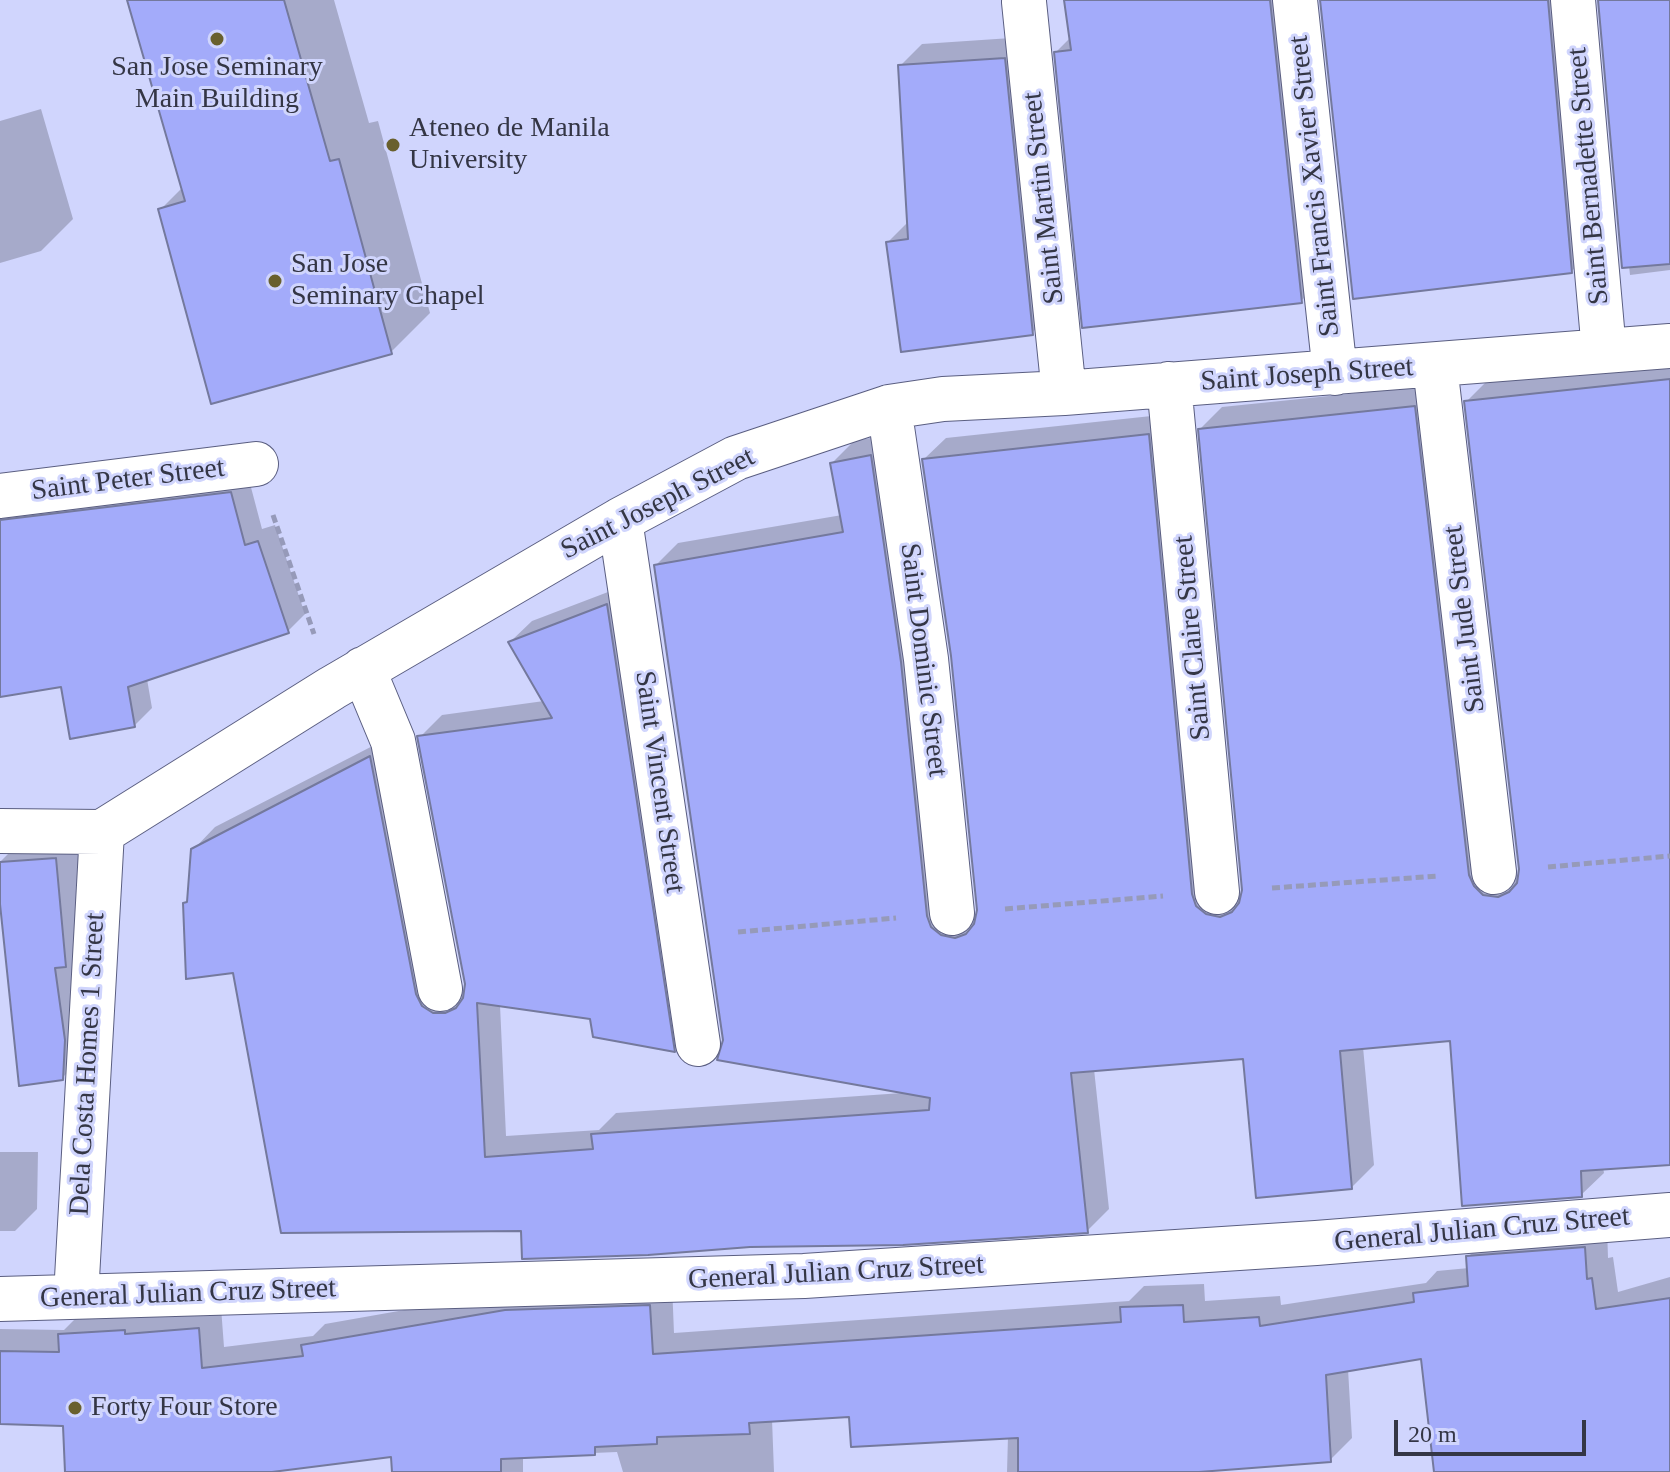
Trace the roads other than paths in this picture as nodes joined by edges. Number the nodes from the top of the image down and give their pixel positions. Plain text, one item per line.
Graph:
1 (1295, 0) edge
2 (1573, 0) edge
3 (1024, 2) dead end
4 (1670, 346) edge
5 (1604, 351) junction
6 (1435, 366) junction
7 (1335, 373) junction
8 (1169, 384) junction
9 (1064, 393) junction
10 (889, 407) junction
11 (256, 464) road end
12 (0, 496) edge
13 (620, 520) junction
14 (348, 679) junction
15 (0, 831) edge
16 (102, 832) junction
17 (1494, 872) dead end
18 (1217, 892) dead end
19 (952, 913) dead end
20 (440, 989) dead end
21 (698, 1044) dead end
22 (1670, 1215) edge
23 (76, 1296) junction
24 (0, 1299) edge

1 - 7 street, Saint Francis Xavier Street
2 - 5 street, Saint Bernadette Street
3 - 9 street, Saint Martin Street
4 - 5 street, Saint Joseph Street
5 - 6 street, Saint Joseph Street
6 - 7 street, Saint Joseph Street
6 - 17 street, Saint Jude Street
7 - 8 street, Saint Joseph Street
8 - 9 street, Saint Joseph Street
8 - 18 street, Saint Claire Street
9 - 10 street, Saint Joseph Street
10 - 13 street, Saint Joseph Street
10 - 19 street, Saint Dominic Street
11 - 12 street, Saint Peter Street
13 - 14 street, Saint Joseph Street
13 - 21 street, Saint Vincent Street
14 - 16 street, Saint Joseph Street
14 - 20 street
15 - 16 street
16 - 23 street, Dela Costa Homes 1 Street
22 - 23 street, General Julian Cruz Street
23 - 24 street, General Julian Cruz Street

